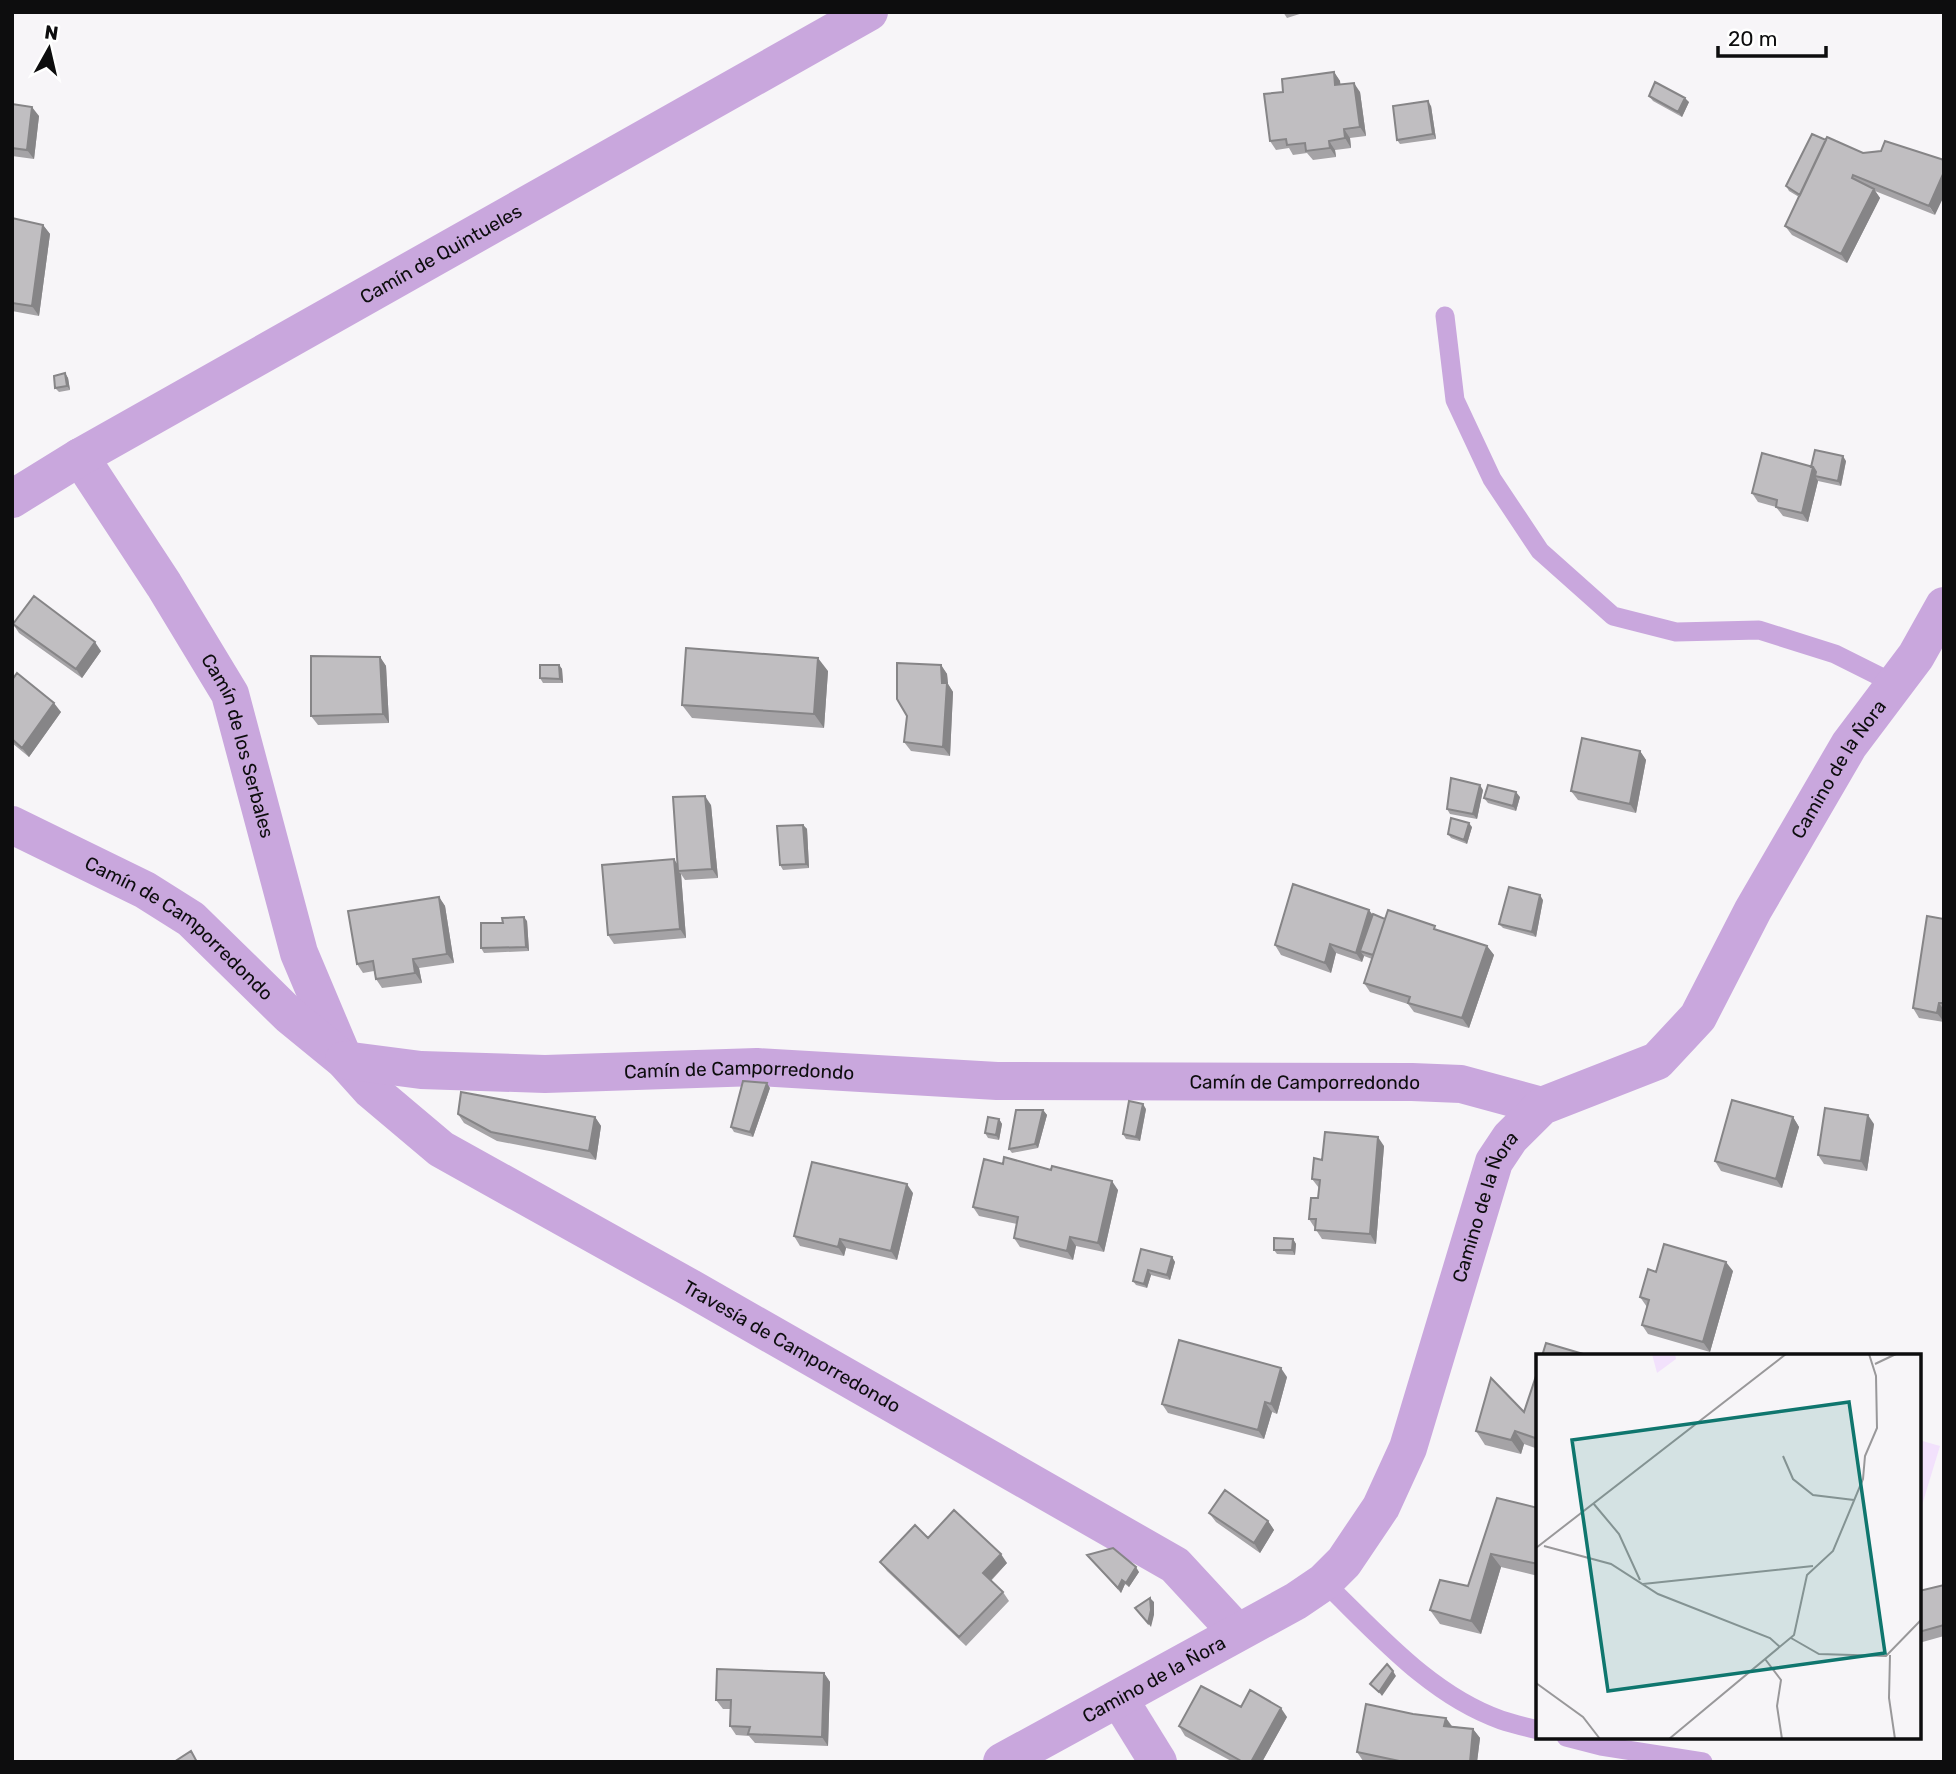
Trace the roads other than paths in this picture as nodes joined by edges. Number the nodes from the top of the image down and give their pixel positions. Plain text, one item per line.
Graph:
1 (869, 12) edge
2 (1445, 316) dead end
3 (80, 457) junction
4 (12, 499) edge
5 (1944, 606) edge
6 (1895, 684) junction
7 (12, 825) edge
8 (344, 1060) junction
9 (1542, 1106) junction
10 (1324, 1582) junction
11 (1237, 1632) junction
12 (1119, 1699) junction
13 (1536, 1729) edge
14 (1574, 1739) edge
15 (1002, 1762) edge
16 (1158, 1762) edge
17 (1703, 1762) edge

1 - 3 street, Camín de Quintueles
2 - 6 lane
3 - 4 street, Camín de Quintueles
3 - 8 street, Camín de los Serbales
5 - 6 street, Camino de la Ñora
6 - 9 street, Camino de la Ñora
7 - 8 street, Camín de Camporredondo
8 - 9 street, Camín de Camporredondo
8 - 11 street, Travesía de Camporredondo
9 - 10 street, Camino de la Ñora
10 - 11 street, Camino de la Ñora
10 - 13 lane
11 - 12 street, Camino de la Ñora
12 - 15 street, Camino de la Ñora
12 - 16 street
14 - 17 lane

